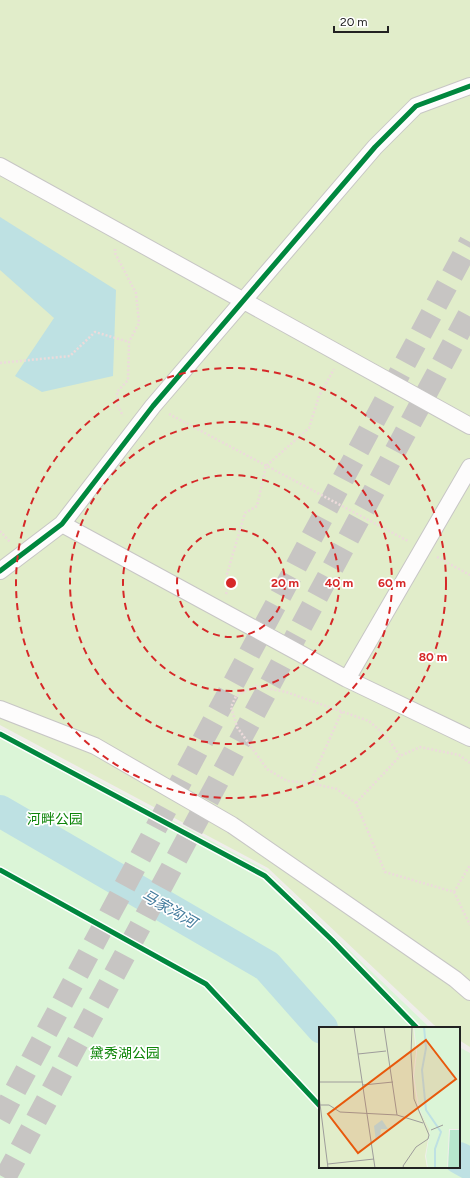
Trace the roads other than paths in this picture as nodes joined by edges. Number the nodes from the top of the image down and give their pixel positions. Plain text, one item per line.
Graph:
1 (470, 86) edge
2 (0, 166) edge
3 (243, 300) junction
4 (470, 426) edge
5 (470, 467) edge
6 (62, 524) junction
7 (0, 571) edge
8 (347, 679) junction
9 (0, 709) edge
10 (470, 738) edge
11 (470, 992) edge

1 - 3 street
2 - 3 street
3 - 4 street
3 - 6 street
5 - 8 street
6 - 7 street
6 - 8 street
8 - 10 street
9 - 11 street

